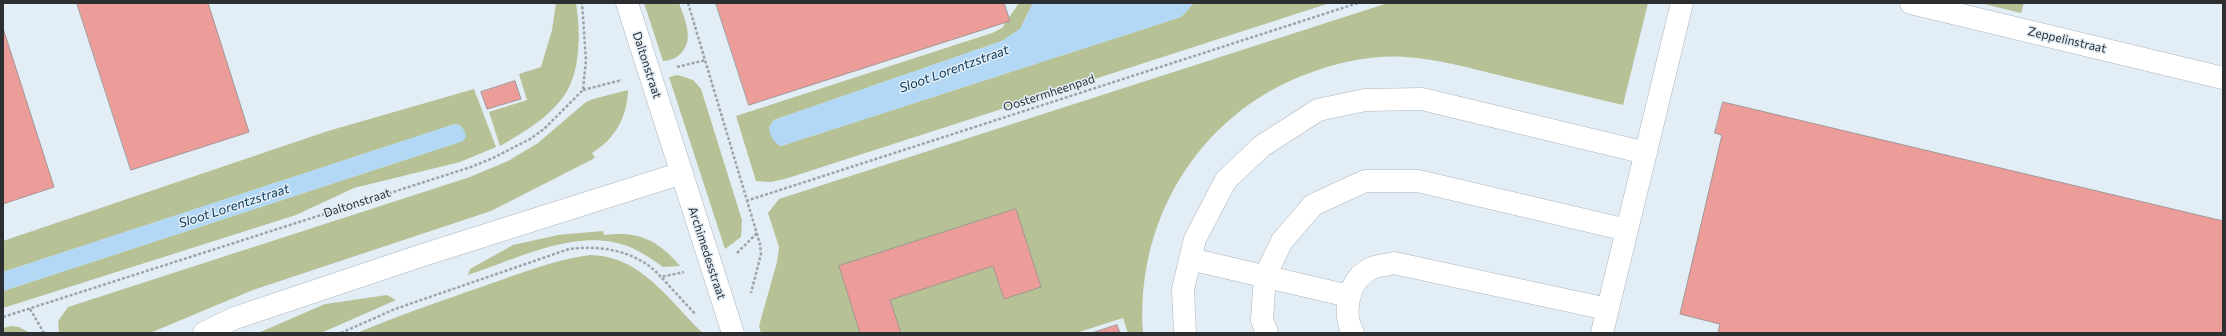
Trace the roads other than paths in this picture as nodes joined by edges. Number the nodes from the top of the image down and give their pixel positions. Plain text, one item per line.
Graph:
1 (627, 3) edge
2 (1682, 3) edge
3 (1910, 3) edge
4 (2223, 78) edge
5 (1646, 153) junction
6 (682, 173) junction
7 (1627, 230) junction
8 (1190, 258) junction
9 (1265, 276) junction
10 (1349, 296) junction
11 (1608, 309) junction
12 (204, 333) edge
13 (733, 333) edge
14 (1185, 333) edge
15 (1267, 333) edge
16 (1353, 333) edge
17 (1602, 333) edge

1 - 6 street, Daltonstraat
2 - 5 street
3 - 4 street, Zeppelinstraat
5 - 7 street
5 - 8 street
6 - 12 street
6 - 13 street, Archimedesstraat
7 - 9 street
7 - 11 street
8 - 9 street
8 - 14 street
9 - 10 street
9 - 15 street
10 - 11 street
10 - 16 street
11 - 17 street

